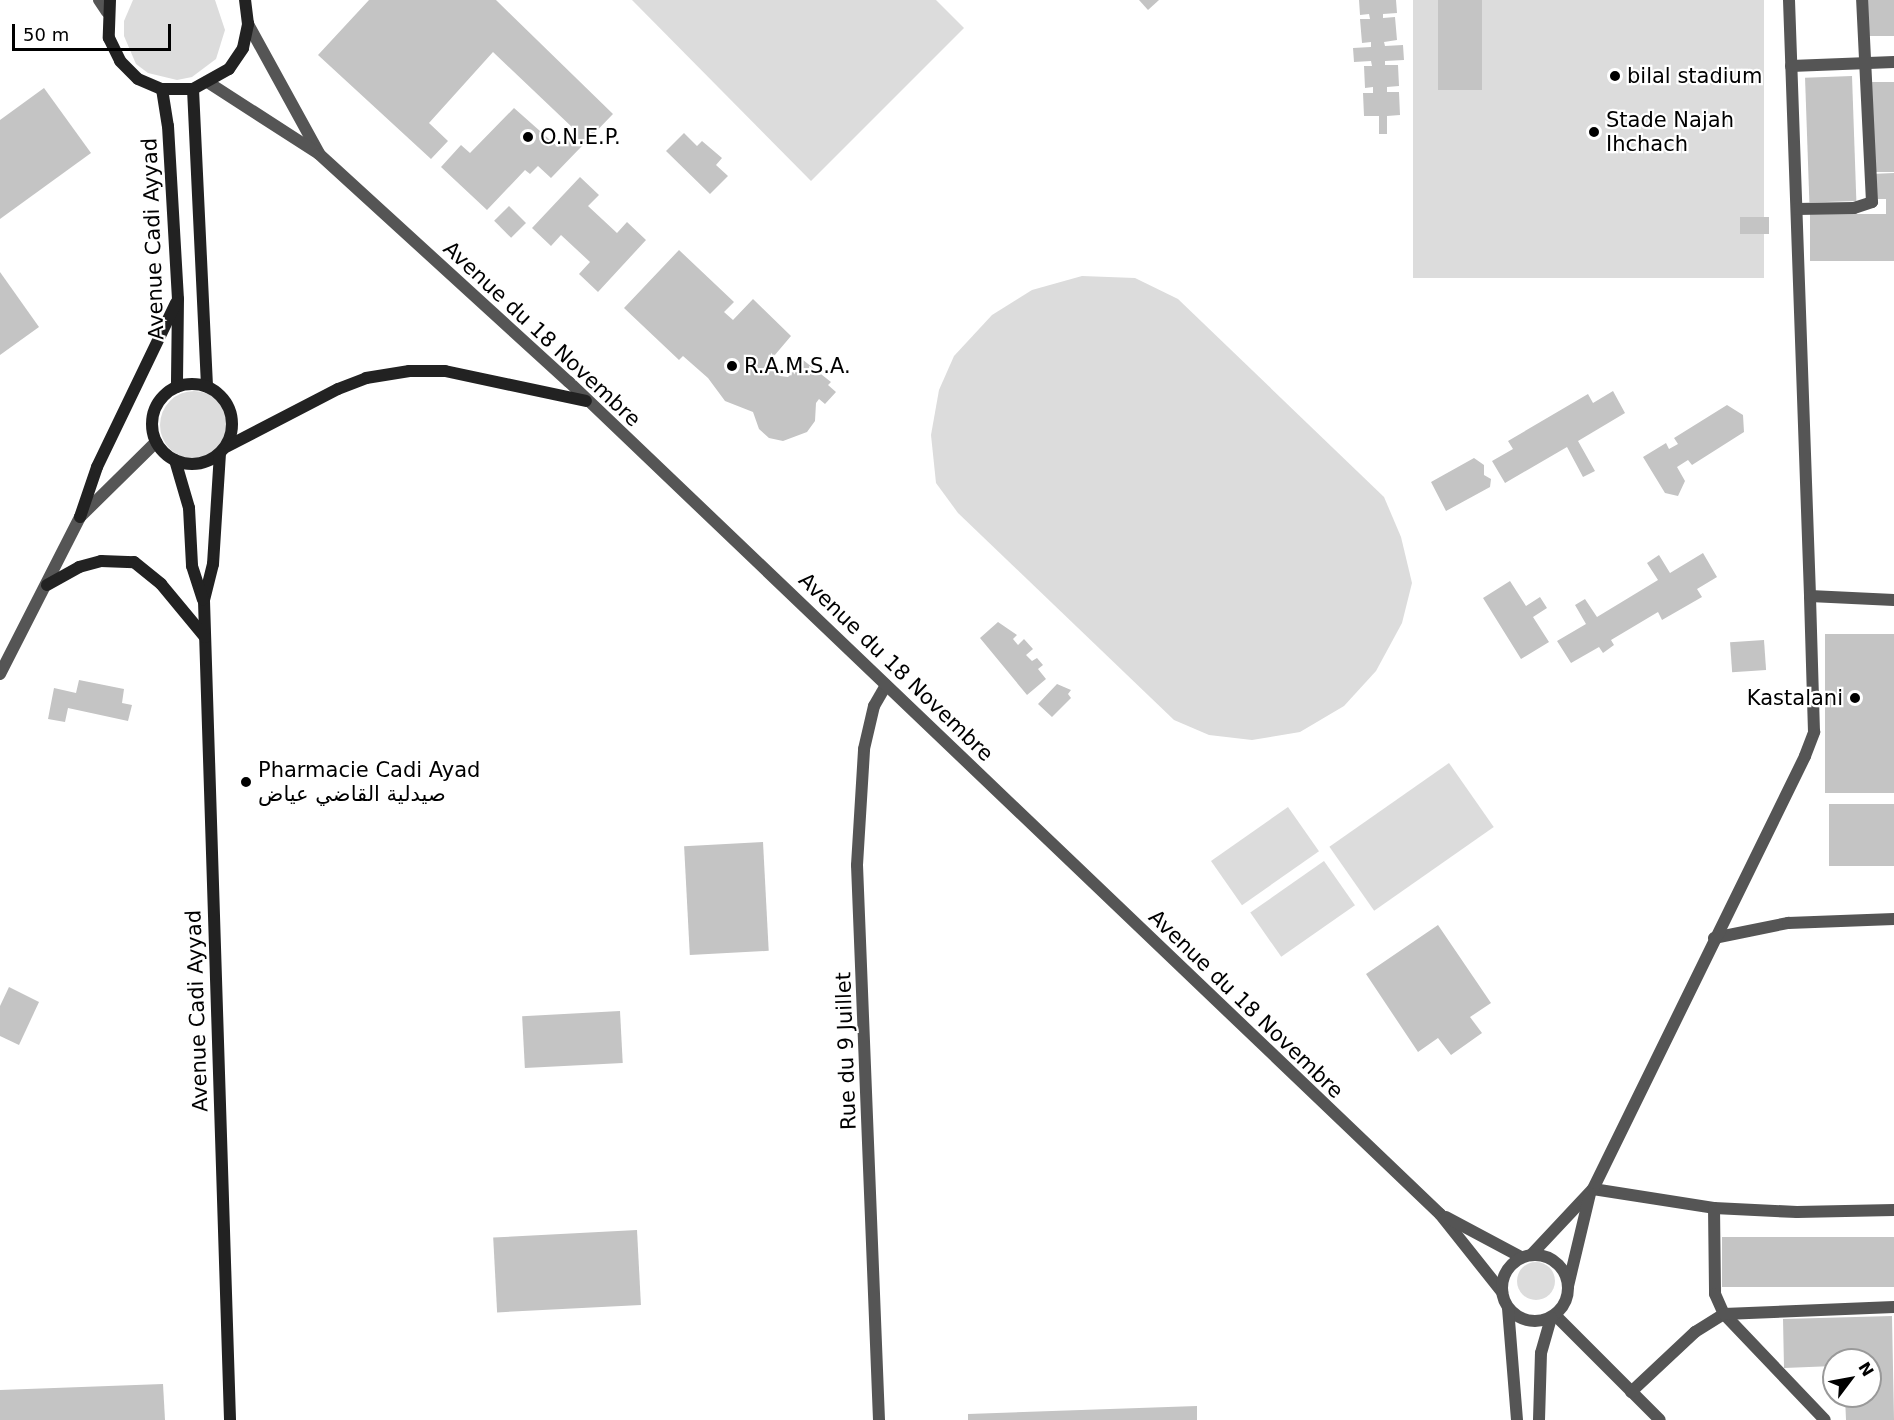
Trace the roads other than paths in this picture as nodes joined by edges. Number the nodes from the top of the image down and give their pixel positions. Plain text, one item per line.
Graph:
1 (99, 0) edge
2 (245, 0) edge
3 (1789, 0) edge
4 (1862, 0) edge
5 (108, 6) edge
6 (248, 24) junction
7 (1894, 62) edge
8 (1865, 64) junction
9 (1791, 66) junction
10 (209, 83) junction
11 (162, 89) junction
12 (194, 89) junction
13 (319, 154) junction
14 (1797, 209) junction
15 (178, 299) junction
16 (177, 387) junction
17 (207, 387) junction
18 (586, 401) junction
19 (156, 442) junction
20 (223, 450) junction
21 (175, 460) junction
22 (80, 517) junction
23 (47, 585) junction
24 (1810, 596) junction
25 (1894, 600) edge
26 (204, 601) junction
27 (205, 637) junction
28 (0, 674) edge
29 (886, 684) junction
30 (1894, 920) edge
31 (1714, 938) junction
32 (1592, 1192) junction
33 (1714, 1208) junction
34 (1894, 1210) edge
35 (1440, 1214) junction
36 (1526, 1256) junction
37 (1569, 1286) junction
38 (1502, 1292) junction
39 (1894, 1306) edge
40 (1508, 1308) junction
41 (1724, 1314) junction
42 (1553, 1316) junction
43 (1632, 1392) junction
44 (230, 1420) edge
45 (879, 1420) edge
46 (1517, 1420) edge
47 (1539, 1420) edge
48 (1660, 1420) edge
49 (1825, 1420) edge

1 - 5 street
2 - 6 main road
3 - 9 street
4 - 8 street
5 - 11 main road
6 - 10 main road
6 - 13 street, Avenue du 18 Novembre
7 - 8 street
8 - 9 street
8 - 14 street
9 - 14 street
10 - 12 main road
10 - 13 street, Avenue du 18 Novembre
11 - 12 main road
11 - 15 main road, Avenue Cadi Ayyad
12 - 17 main road
13 - 18 street, Avenue du 18 Novembre
14 - 24 street
15 - 16 main road, Avenue Cadi Ayyad
15 - 22 main road
16 - 17 main road
16 - 19 main road
17 - 20 main road
18 - 20 main road
18 - 29 street, Avenue du 18 Novembre
19 - 21 main road
19 - 22 street
20 - 21 main road
20 - 26 main road, Avenue Cadi Ayyad
21 - 26 main road, Avenue Cadi Ayyad
22 - 23 street
23 - 27 main road
23 - 28 street
24 - 25 street
24 - 31 street
26 - 27 main road, Avenue Cadi Ayyad
27 - 44 main road, Avenue Cadi Ayyad
29 - 35 street, Avenue du 18 Novembre
29 - 45 street, Rue du 9 Juillet
30 - 31 street
31 - 32 street
32 - 33 street
32 - 36 street
32 - 37 street
33 - 34 street
33 - 41 street
35 - 36 street, Avenue du 18 Novembre
35 - 38 street, Avenue du 18 Novembre
36 - 37 street
36 - 38 street
37 - 42 street
38 - 40 street
39 - 41 street
40 - 42 street
40 - 46 street
41 - 43 street
41 - 49 street
42 - 43 street
42 - 47 street
43 - 48 street

